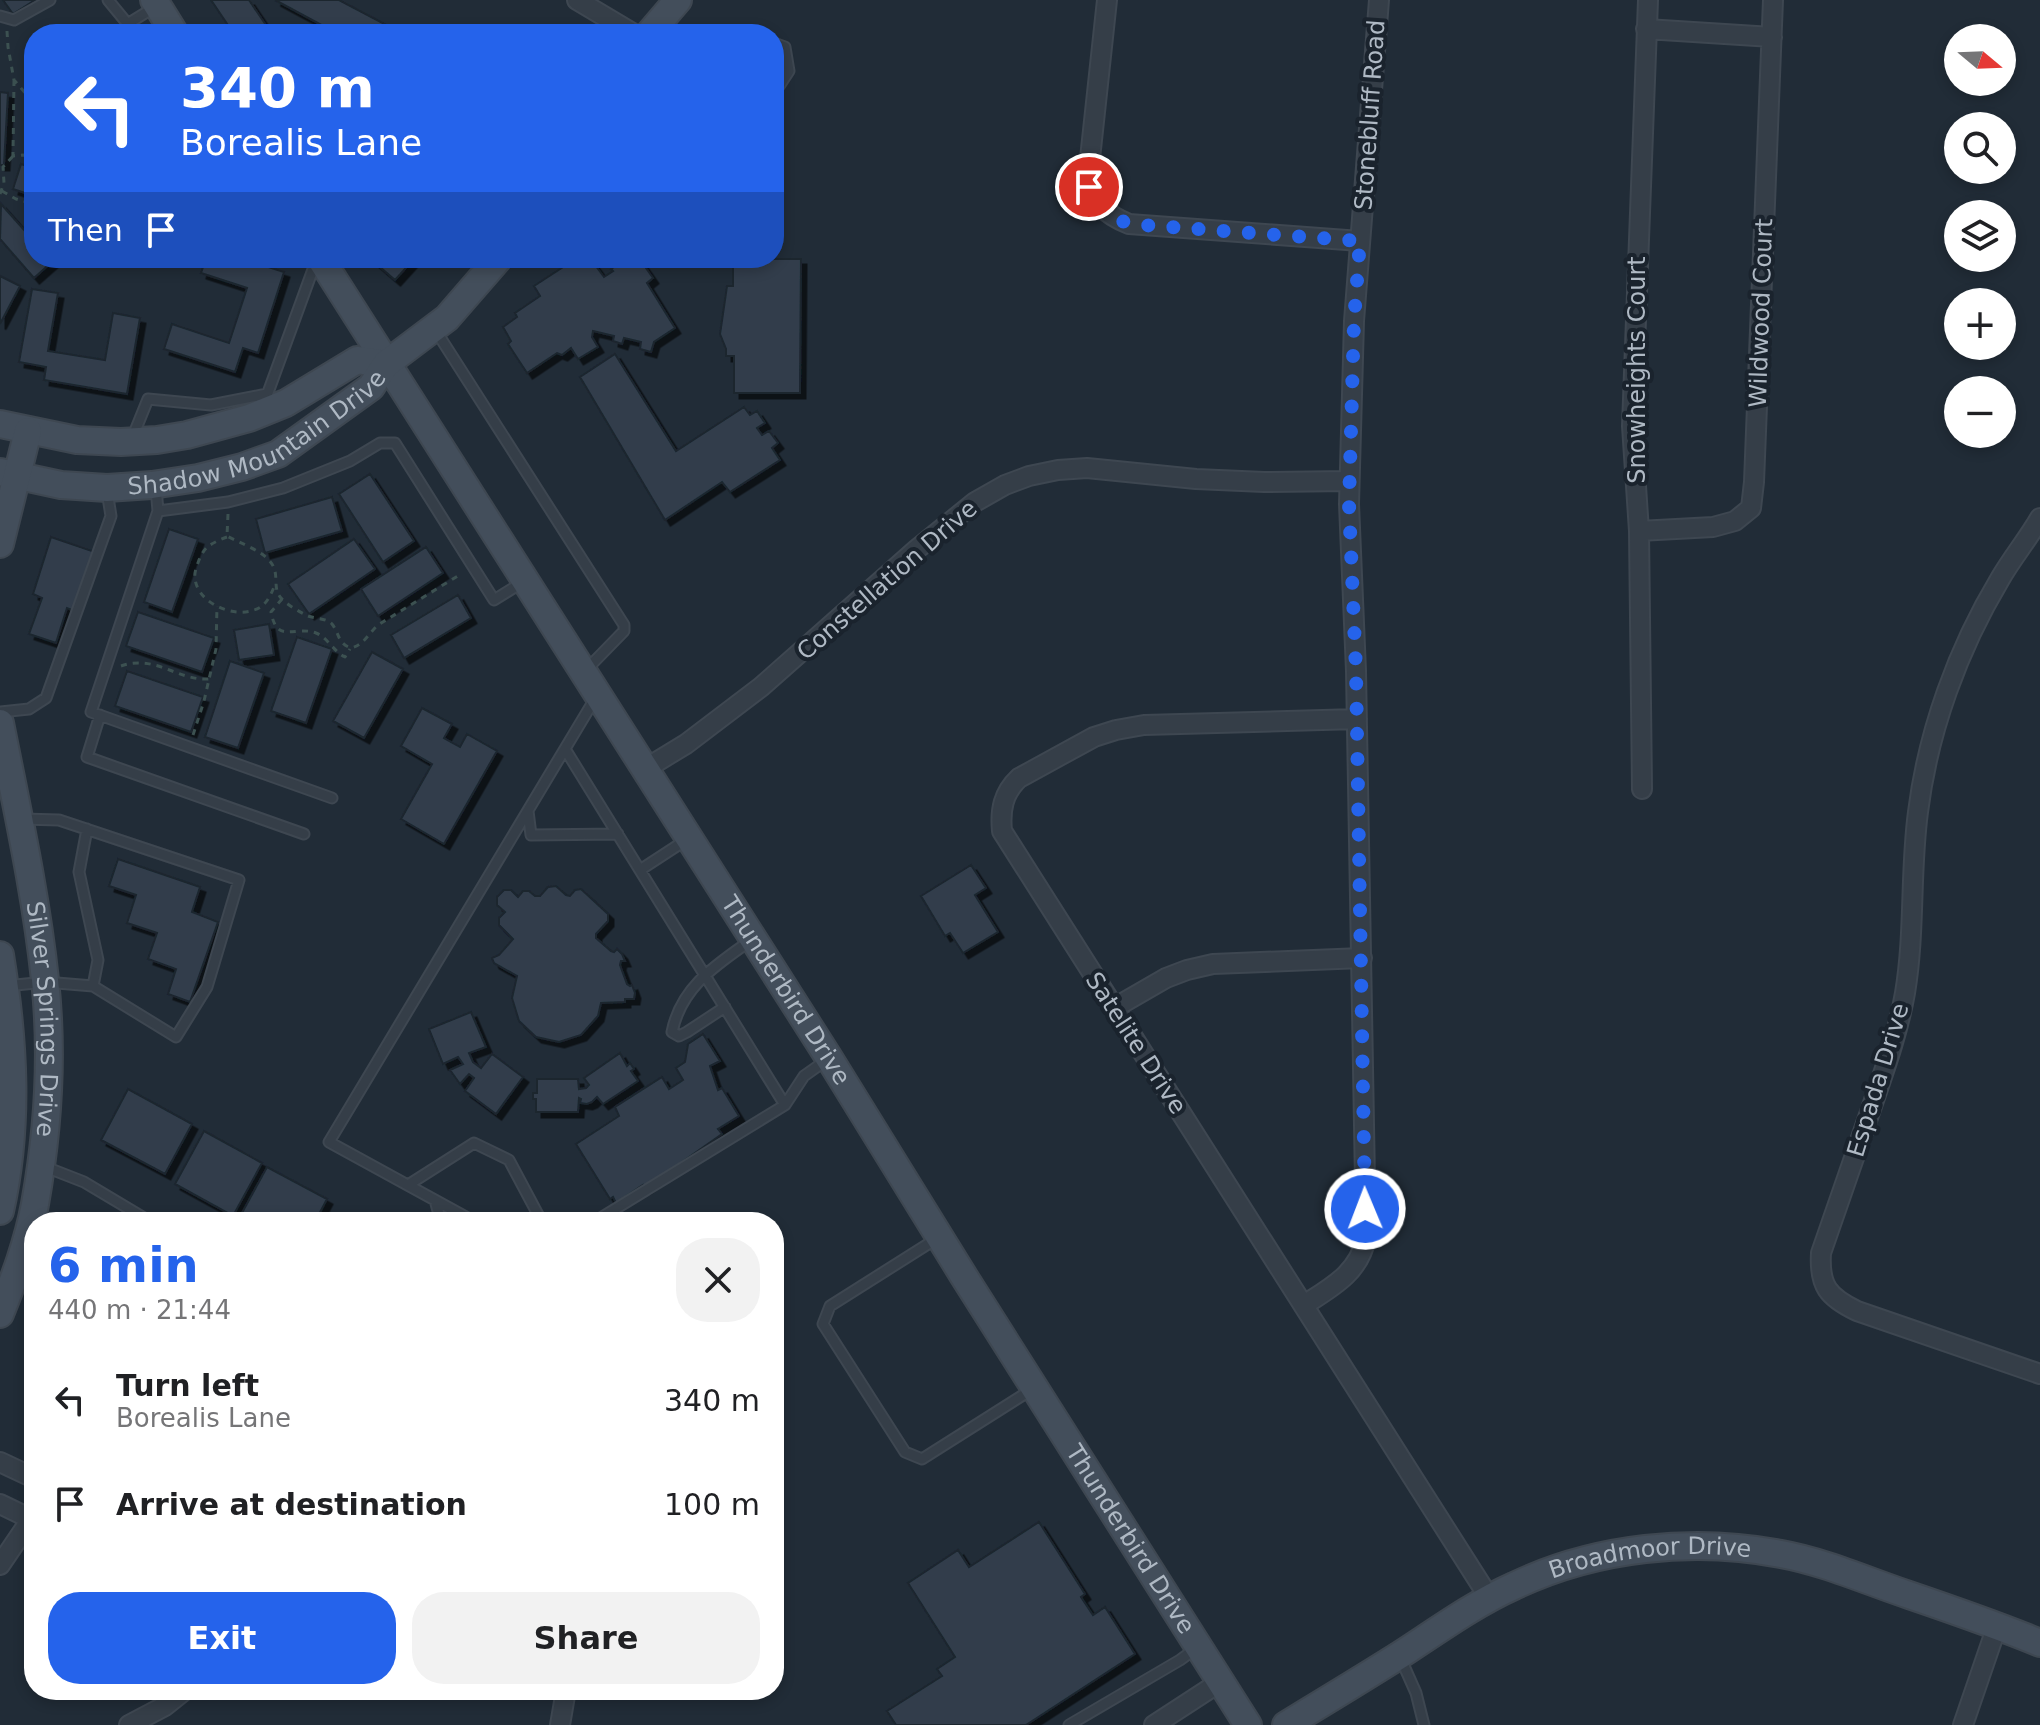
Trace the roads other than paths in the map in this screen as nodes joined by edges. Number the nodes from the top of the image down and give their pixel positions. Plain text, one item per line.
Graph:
1 (50, 0) edge
2 (108, 0) edge
3 (577, 0) edge
4 (678, 0) edge
5 (1107, 0) edge
6 (1379, 0) edge
7 (1648, 0) edge
8 (1773, 0) edge
9 (156, 3) edge
10 (3, 17) edge
11 (129, 23) joint
12 (169, 24) edge
13 (617, 24) edge
14 (658, 24) edge
15 (1646, 29) junction
16 (1772, 37) junction
17 (784, 47) edge
18 (784, 79) edge
19 (1360, 241) junction
20 (314, 268) edge
21 (324, 268) edge
22 (490, 268) edge
23 (434, 328) junction
24 (386, 364) junction
25 (264, 404) junction
26 (0, 424) edge
27 (28, 431) junction
28 (130, 442) junction
29 (8, 474) edge
30 (1349, 481) junction
31 (107, 488) junction
32 (157, 498) junction
33 (2040, 518) edge
34 (1639, 531) junction
35 (0, 544) edge
36 (526, 581) junction
37 (591, 684) junction
38 (0, 712) edge
39 (100, 715) junction
40 (1357, 719) junction
41 (0, 723) edge
42 (565, 749) junction
43 (645, 769) junction
44 (1642, 789) dead end
45 (332, 798) dead end
46 (528, 811) junction
47 (19, 819) junction
48 (87, 829) junction
49 (304, 834) dead end
50 (618, 834) junction
51 (689, 838) junction
52 (640, 870) junction
53 (753, 939) junction
54 (0, 955) edge
55 (1362, 958) junction
56 (704, 974) junction
57 (45, 982) junction
58 (5, 986) junction
59 (93, 986) junction
60 (725, 1007) junction
61 (1114, 1008) junction
62 (829, 1058) junction
63 (785, 1105) junction
64 (10, 1148) junction
65 (41, 1160) junction
66 (408, 1185) junction
67 (435, 1200) junction
68 (0, 1211) edge
69 (33, 1212) edge
70 (134, 1212) edge
71 (438, 1212) edge
72 (457, 1212) edge
73 (537, 1212) edge
74 (610, 1212) edge
75 (939, 1237) junction
76 (24, 1250) edge
77 (1304, 1305) junction
78 (0, 1314) edge
79 (2040, 1374) edge
80 (1034, 1388) junction
81 (0, 1462) edge
82 (24, 1473) edge
83 (0, 1504) edge
84 (24, 1513) edge
85 (24, 1530) edge
86 (0, 1565) edge
87 (1490, 1599) junction
88 (1997, 1626) junction
89 (2040, 1643) edge
90 (1198, 1647) junction
91 (1399, 1655) junction
92 (1220, 1682) junction
93 (172, 1700) edge
94 (564, 1700) edge
95 (129, 1725) edge
96 (560, 1725) edge
97 (1069, 1725) edge
98 (1154, 1725) edge
99 (1248, 1725) edge
100 (1286, 1725) edge
101 (1424, 1725) edge
102 (1963, 1725) edge

1 - 10 lane
2 - 11 lane
3 - 13 street
4 - 14 street
5 - 19 street
6 - 19 street, Stonebluff Road
7 - 15 street, Snowheights Court
8 - 16 street, Wildwood Court
9 - 11 lane
9 - 12 street
15 - 16 street
15 - 34 street, Snowheights Court
16 - 34 street, Wildwood Court
17 - 18 lane
19 - 30 street, Stonebluff Road
20 - 25 lane
21 - 24 street, Thunderbird Drive
22 - 23 street
23 - 24 street
23 - 37 lane
24 - 25 street, Shadow Mountain Drive
24 - 32 street, Shadow Mountain Drive
24 - 36 street, Thunderbird Drive
25 - 28 street, Shadow Mountain Drive
25 - 28 lane
26 - 27 street, Shadow Mountain Drive
27 - 28 street, Shadow Mountain Drive
27 - 29 street
29 - 31 street, Shadow Mountain Drive
29 - 35 street
30 - 40 street, Stonebluff Road
30 - 43 street, Constellation Drive
31 - 32 street, Shadow Mountain Drive
31 - 38 lane
32 - 36 lane
32 - 39 lane
33 - 79 street, Espada Drive
34 - 44 street, Snowheights Court
36 - 37 street, Thunderbird Drive
37 - 42 lane
37 - 43 street, Thunderbird Drive
39 - 45 lane
39 - 49 lane
40 - 55 street, Stonebluff Road
40 - 61 street, Satelite Drive
41 - 47 street, Silver Springs Drive
42 - 46 lane
42 - 50 lane
43 - 51 street, Thunderbird Drive
46 - 50 lane
46 - 66 lane
47 - 48 lane
47 - 57 street, Silver Springs Drive
48 - 59 lane
48 - 59 lane
50 - 52 lane
51 - 52 lane
51 - 53 street, Thunderbird Drive
52 - 56 lane
53 - 56 lane
53 - 62 street, Thunderbird Drive
54 - 58 street, Silver Springs Drive
55 - 61 street
55 - 77 street, Stonebluff Road
56 - 60 lane
56 - 60 lane
57 - 58 lane
57 - 59 lane
57 - 65 street, Silver Springs Drive
58 - 64 street, Silver Springs Drive
60 - 63 lane
61 - 77 street, Satelite Drive
62 - 63 lane
62 - 75 street, Thunderbird Drive
63 - 74 lane
64 - 65 street
64 - 68 street, Silver Springs Drive
65 - 69 street, Silver Springs Drive
65 - 70 lane
66 - 67 lane
66 - 73 lane
67 - 71 lane
67 - 72 lane
75 - 80 street, Thunderbird Drive
75 - 80 lane
76 - 78 street, Silver Springs Drive
77 - 87 street, Satelite Drive
80 - 90 street, Thunderbird Drive
81 - 82 street
83 - 84 street
85 - 86 street
87 - 88 street, Broadmoor Drive
87 - 91 street, Broadmoor Drive
88 - 89 street, Broadmoor Drive
88 - 102 street
90 - 92 street, Thunderbird Drive
90 - 97 lane
91 - 100 street, Broadmoor Drive
91 - 101 lane
92 - 98 street
92 - 99 street, Thunderbird Drive
93 - 95 street
94 - 96 street

